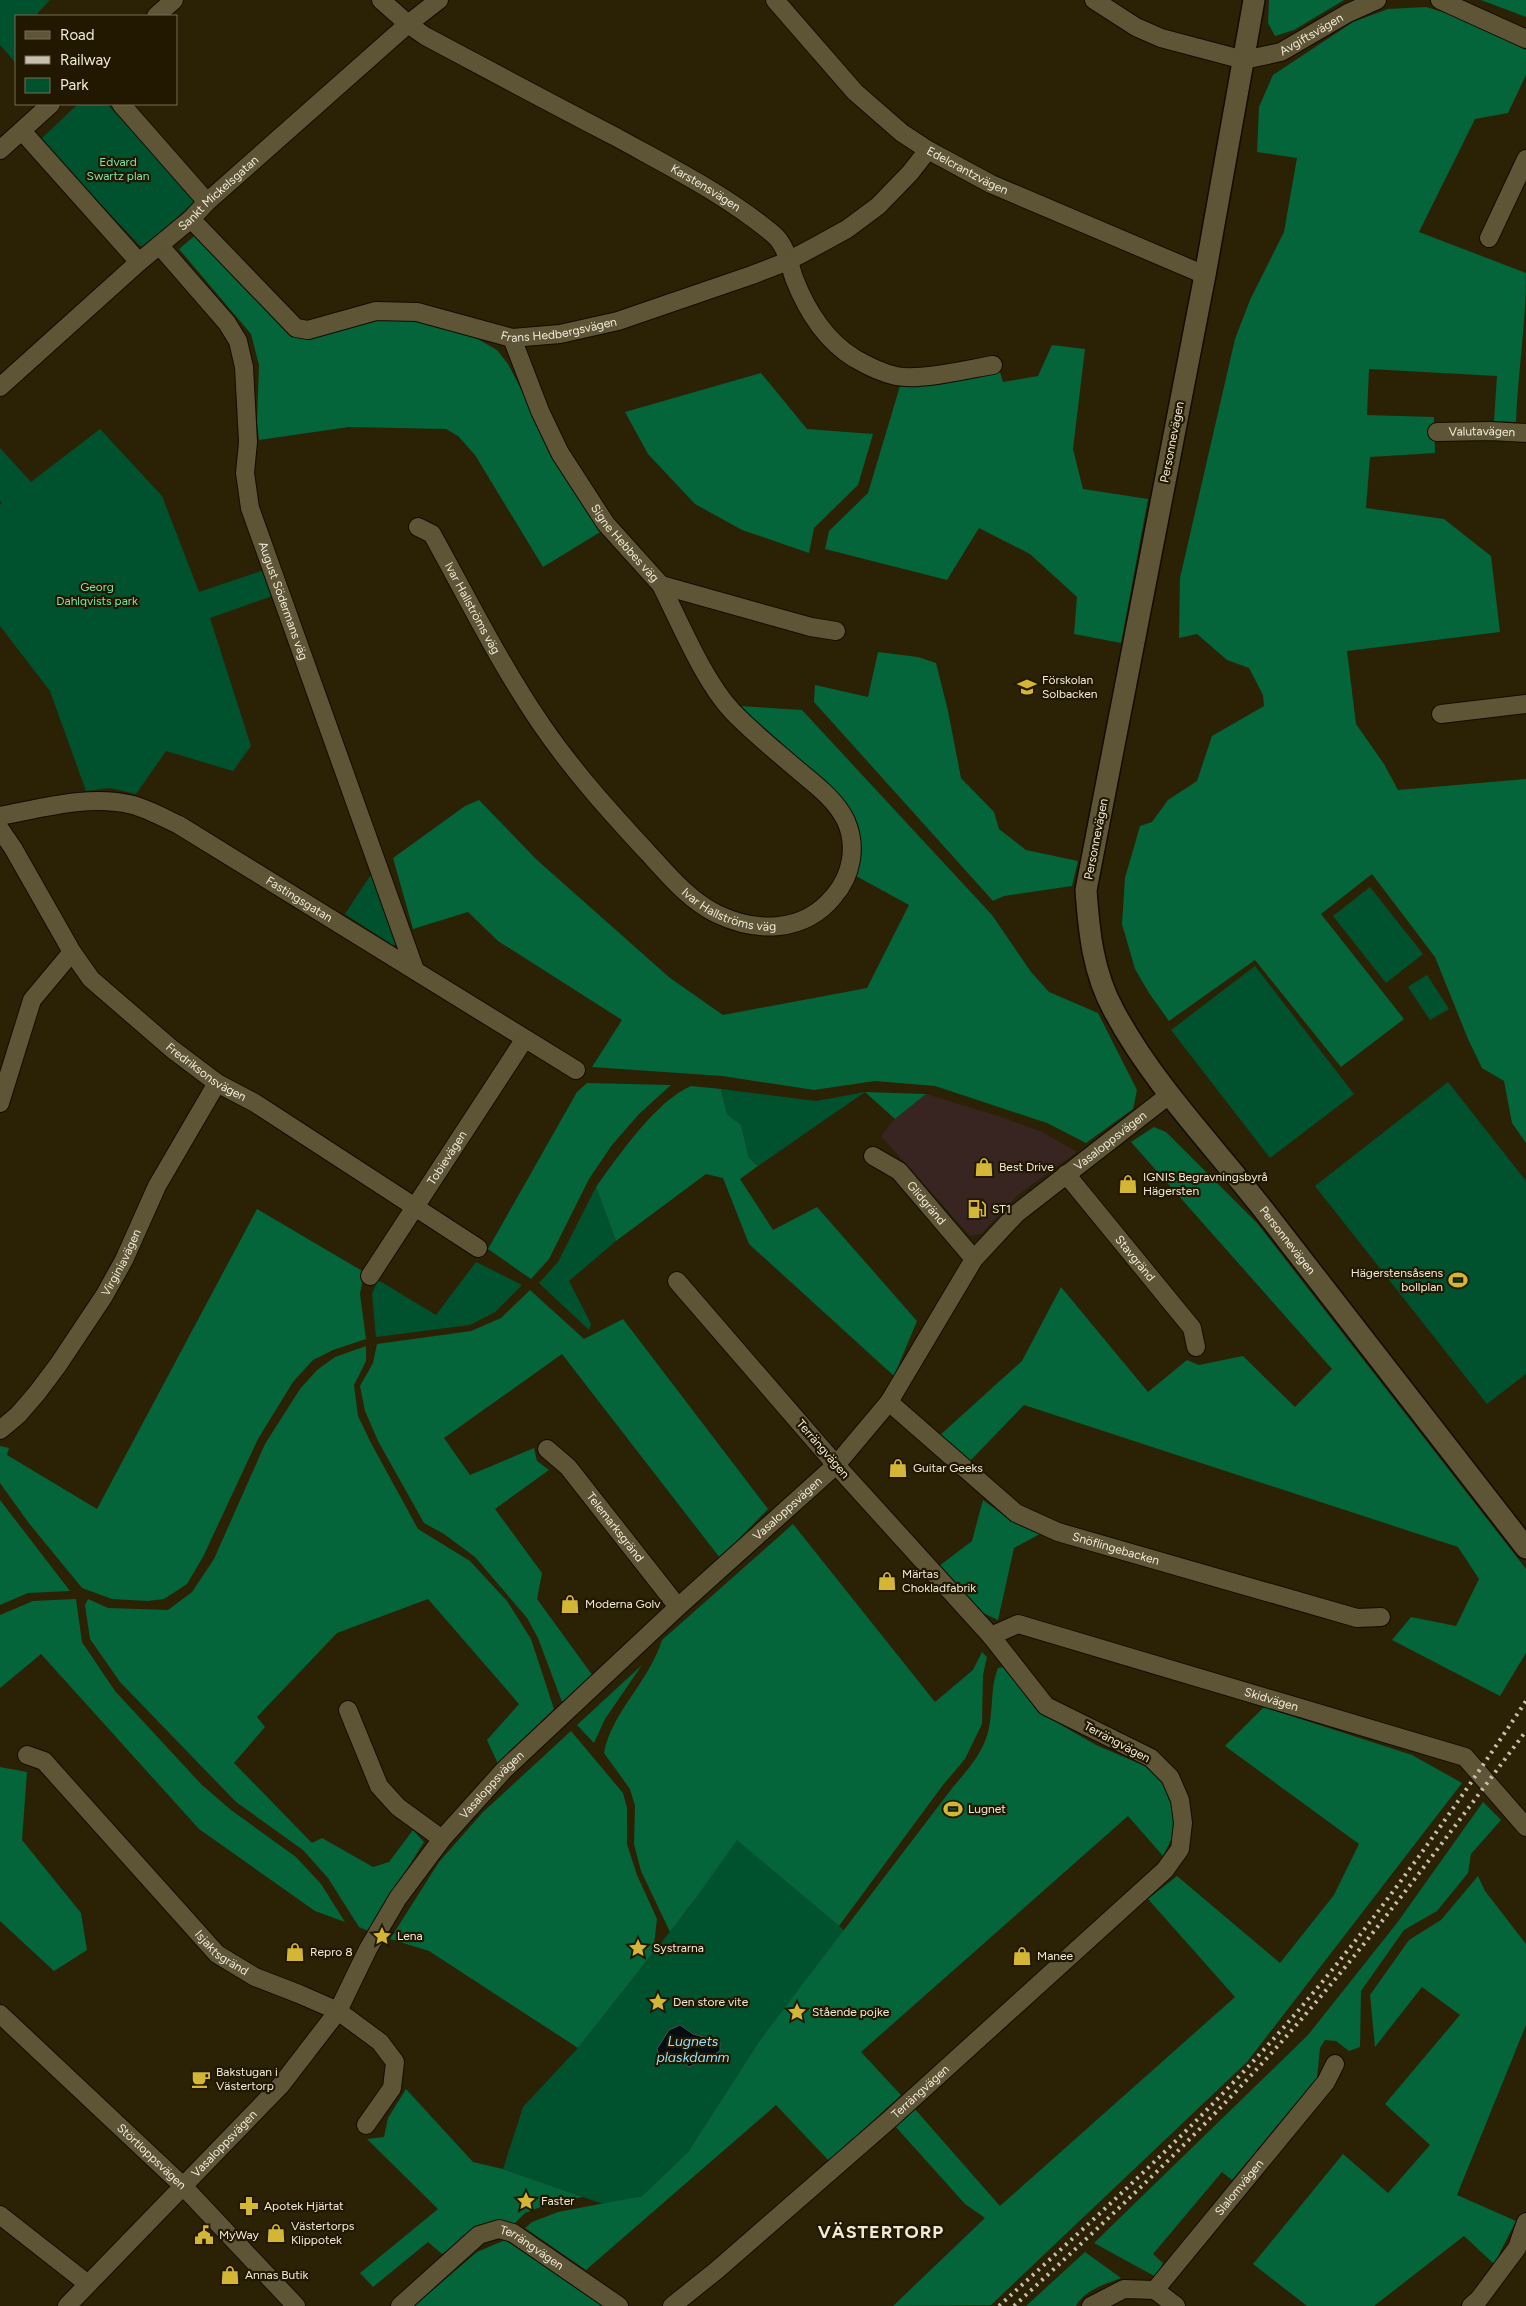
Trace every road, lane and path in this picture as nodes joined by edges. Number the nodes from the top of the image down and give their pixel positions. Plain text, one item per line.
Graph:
1 (174, 0) edge
2 (381, 0) edge
3 (439, 0) edge
4 (775, 0) edge
5 (1094, 0) edge
6 (1254, 0) edge
7 (1377, 0) edge
8 (1440, 0) edge
9 (157, 15) edge
10 (408, 24) junction
11 (1526, 39) edge
12 (1244, 60) junction
13 (50, 105) edge
14 (123, 105) edge
15 (22, 130) junction
16 (0, 150) edge
17 (928, 150) junction
18 (1526, 159) edge
19 (207, 202) junction
20 (191, 219) junction
21 (1489, 238) dead end
22 (160, 246) junction
23 (788, 261) junction
24 (139, 262) junction
25 (1205, 275) junction
26 (512, 338) junction
27 (993, 365) dead end
28 (0, 387) edge
29 (1437, 432) dead end
30 (1526, 433) edge
31 (418, 527) dead end
32 (661, 585) junction
33 (836, 631) dead end
34 (1526, 704) edge
35 (1441, 714) dead end
36 (0, 816) edge
37 (0, 829) edge
38 (72, 952) junction
39 (415, 970) junction
40 (524, 1040) junction
41 (576, 1070) dead end
42 (217, 1083) junction
43 (1169, 1095) junction
44 (0, 1103) edge
45 (873, 1156) dead end
46 (1066, 1174) junction
47 (415, 1207) junction
48 (478, 1248) dead end
49 (974, 1259) junction
50 (370, 1276) dead end
51 (677, 1282) dead end
52 (1196, 1347) dead end
53 (889, 1402) junction
54 (2, 1430) edge
55 (547, 1449) dead end
56 (836, 1465) junction
57 (1526, 1548) edge
58 (678, 1607) junction
59 (1381, 1617) dead end
60 (991, 1636) junction
61 (348, 1710) dead end
62 (27, 1754) dead end
63 (1526, 1827) edge
64 (442, 1839) junction
65 (338, 2011) junction
66 (0, 2014) edge
67 (1335, 2064) dead end
68 (366, 2125) dead end
69 (183, 2186) junction
70 (0, 2215) edge
71 (1526, 2222) edge
72 (88, 2284) junction
73 (1155, 2290) junction
74 (67, 2306) edge
75 (296, 2306) edge
76 (400, 2306) edge
77 (619, 2306) edge
78 (672, 2306) edge
79 (1091, 2306) edge
80 (1176, 2306) edge
81 (1471, 2306) edge

1 - 9 street
2 - 10 street, Karstensvägen
3 - 10 street, Sankt Mickelsgatan
4 - 17 street, Edelcrantzvägen
5 - 12 street
6 - 12 street, Personnevägen
7 - 12 street, Avgiftsvägen
8 - 11 street
10 - 19 street, Sankt Mickelsgatan
10 - 23 street, Karstensvägen
12 - 25 street, Personnevägen
13 - 15 street
14 - 19 street
15 - 16 street
15 - 24 street
17 - 23 street, Frans Hedbergsvägen
17 - 25 street, Edelcrantzvägen
18 - 21 street
19 - 20 street, Sankt Mickelsgatan
20 - 22 street, Sankt Mickelsgatan
20 - 26 street, Frans Hedbergsvägen
22 - 24 street, Sankt Mickelsgatan
22 - 39 street, August Södermans väg
23 - 26 street, Frans Hedbergsvägen
23 - 27 street, Karstensvägen
24 - 28 street, Sankt Mickelsgatan
25 - 43 street, Personnevägen
26 - 32 street, Signe Hebbes väg
29 - 30 street, Valutavägen
31 - 32 street, Ivar Hallströms väg
32 - 33 street, Signe Hebbes väg
34 - 35 street
36 - 39 street, Fastingsgatan
37 - 38 street, Fredriksonsvägen
38 - 42 street, Fredriksonsvägen
38 - 44 street
39 - 40 street, Fastingsgatan
40 - 41 street, Fastingsgatan
40 - 47 street, Tobievägen
42 - 47 street, Fredriksonsvägen
42 - 54 street, Virginiavägen
43 - 46 street, Vasaloppsvägen
43 - 57 street, Personnevägen
45 - 49 street, Glidgränd
46 - 49 street, Vasaloppsvägen
46 - 52 street, Stavgränd
47 - 48 street, Fredriksonsvägen
47 - 50 street, Tobievägen
49 - 53 street, Vasaloppsvägen
51 - 56 street, Terrängvägen
53 - 56 street, Vasaloppsvägen
53 - 59 street, Snöflingebacken
55 - 58 street, Telemarksgränd
56 - 58 street, Vasaloppsvägen
56 - 60 street, Terrängvägen
58 - 64 street, Vasaloppsvägen
60 - 63 street, Skidvägen
60 - 78 street, Terrängvägen
61 - 64 street
62 - 65 street, Isjaktsgränd
64 - 65 street, Vasaloppsvägen
65 - 68 street, Isjaktsgränd
65 - 69 street, Vasaloppsvägen
66 - 69 street, Störtloppsvägen
67 - 73 street, Slalomvägen
69 - 72 street, Vasaloppsvägen
69 - 75 street, Störtloppsvägen
70 - 72 street
71 - 81 street
72 - 74 street, Vasaloppsvägen
73 - 79 street
73 - 80 street
76 - 77 street, Terrängvägen

